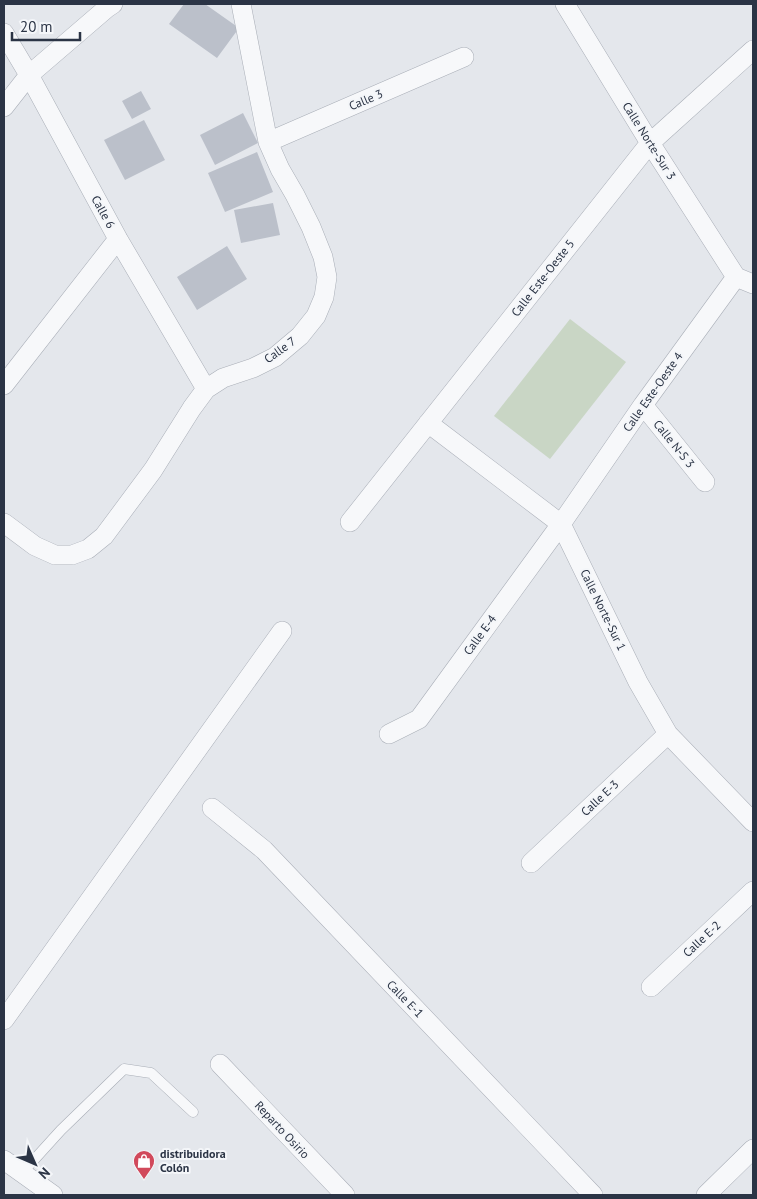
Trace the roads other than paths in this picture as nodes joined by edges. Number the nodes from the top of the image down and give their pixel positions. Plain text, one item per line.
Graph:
1 (114, 4) edge
2 (241, 4) edge
3 (565, 4) edge
4 (4, 33) edge
5 (753, 50) edge
6 (464, 57) dead end
7 (29, 76) junction
8 (4, 106) edge
9 (268, 142) junction
10 (650, 143) junction
11 (118, 239) junction
12 (736, 277) junction
13 (753, 284) edge
14 (4, 385) edge
15 (206, 389) junction
16 (643, 405) junction
17 (428, 423) junction
18 (705, 482) dead end
19 (350, 522) dead end
20 (4, 523) edge
21 (561, 524) junction
22 (282, 631) dead end
23 (389, 734) dead end
24 (668, 734) junction
25 (212, 808) dead end
26 (753, 822) edge
27 (531, 863) dead end
28 (753, 891) edge
29 (651, 987) dead end
30 (4, 1020) edge
31 (220, 1064) dead end
32 (193, 1112) dead end
33 (753, 1149) edge
34 (4, 1160) edge
35 (22, 1173) junction
36 (51, 1195) edge
37 (344, 1195) edge
38 (593, 1195) edge
39 (706, 1195) edge

1 - 7 street
2 - 9 street, Calle 7
3 - 10 street, Calle Norte-Sur 3
4 - 7 street, Calle 6
5 - 10 street, Calle Este-Oeste 5
6 - 9 street, Calle 3
7 - 8 street
7 - 11 street, Calle 6
9 - 15 street, Calle 7
10 - 12 street, Calle Norte-Sur 3
10 - 17 street, Calle Este-Oeste 5
11 - 14 street
11 - 15 street, Calle 6
12 - 13 street
12 - 16 street, Calle Este-Oeste 4
15 - 20 street, Calle 7
16 - 18 street, Calle N-S 3
16 - 21 street, Calle Este-Oeste 4
17 - 19 street, Calle Este-Oeste 5
17 - 21 street, Calle Norte-Sur 1
21 - 23 street, Calle E-4
21 - 24 street, Calle Norte-Sur 1
22 - 30 street
24 - 26 street, Calle Norte-Sur 1
24 - 27 street, Calle E-3
25 - 38 street, Calle E-1
28 - 29 street, Calle E-2
31 - 37 street, Reparto Osirio
32 - 35 lane
33 - 39 street
34 - 35 street
35 - 36 street

